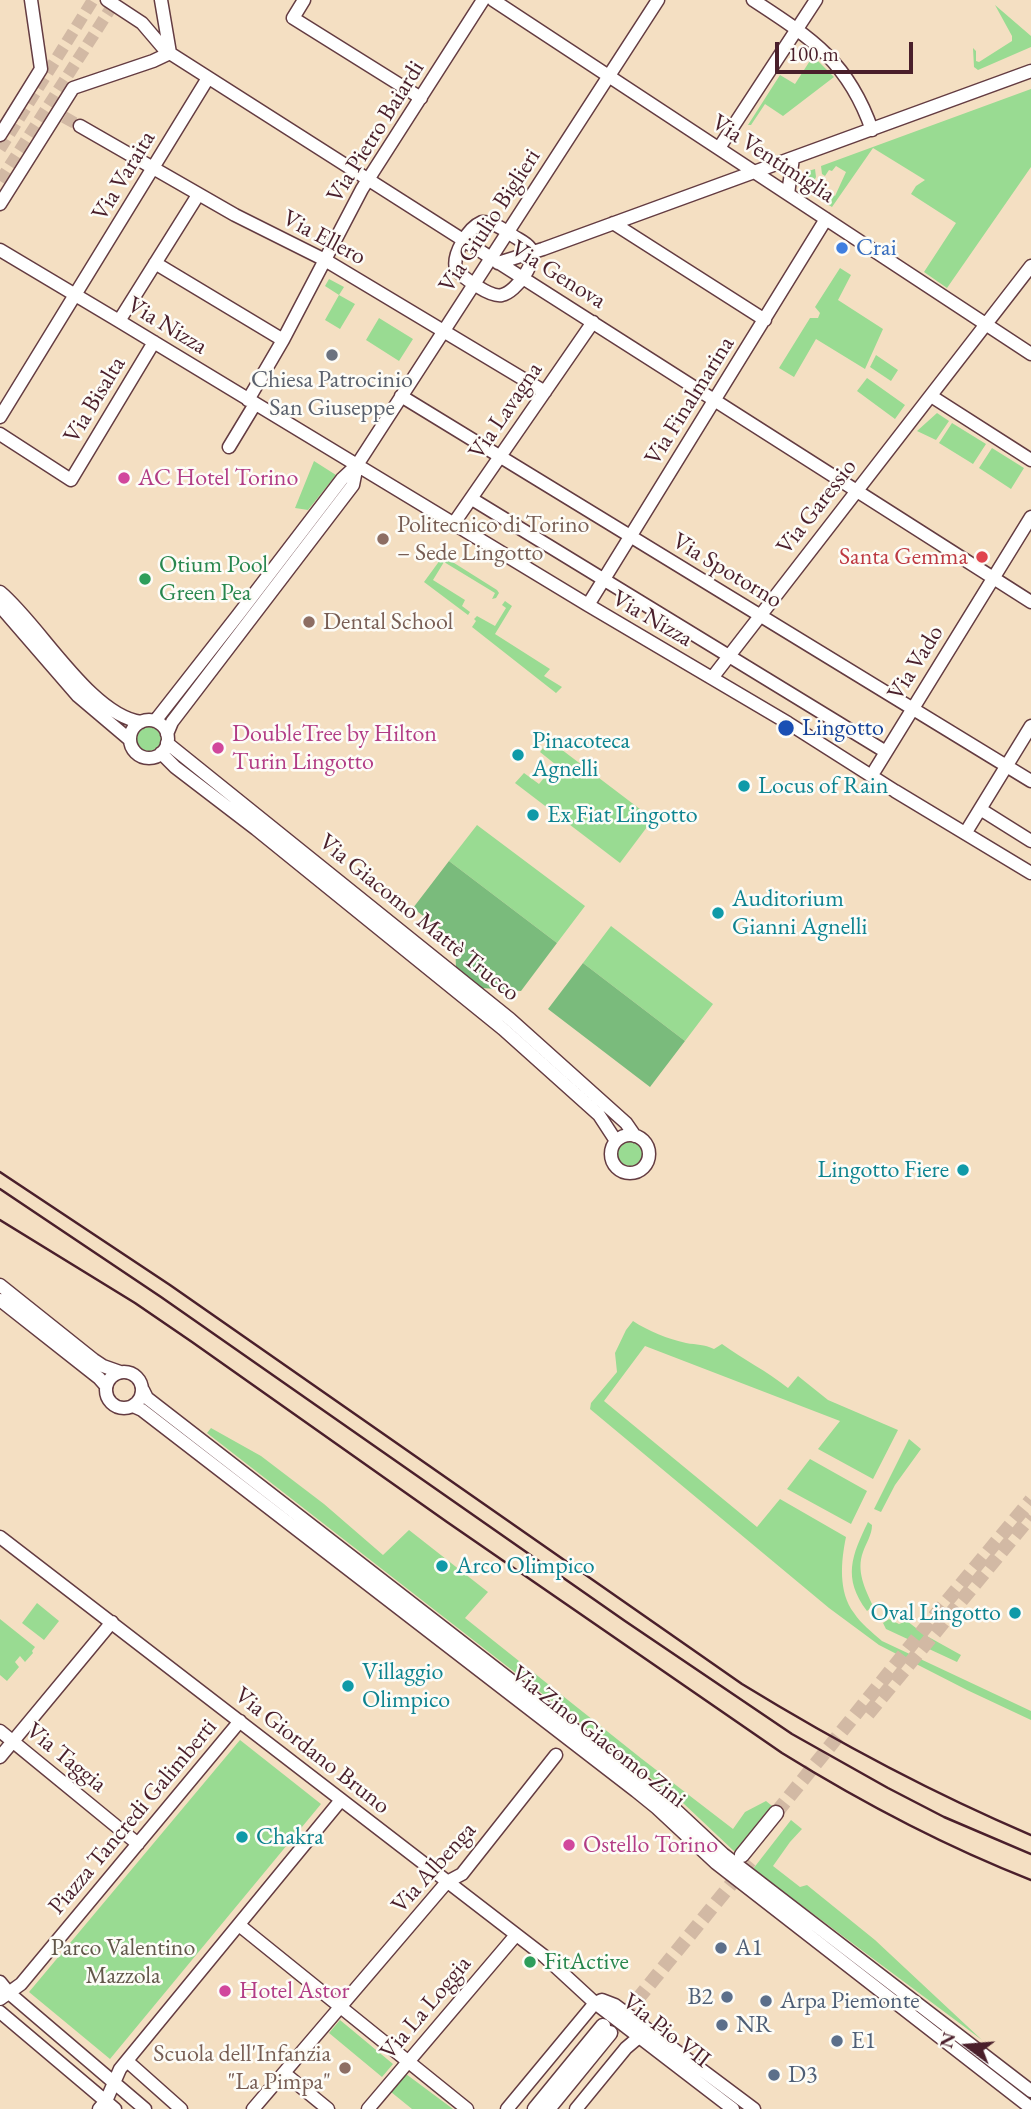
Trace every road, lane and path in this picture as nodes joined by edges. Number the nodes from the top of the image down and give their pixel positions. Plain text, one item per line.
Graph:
1 (31, 0) edge
2 (107, 0) edge
3 (161, 0) edge
4 (304, 0) edge
5 (483, 0) edge
6 (493, 0) edge
7 (658, 0) edge
8 (753, 0) edge
9 (816, 0) edge
10 (798, 29) junction
11 (170, 53) junction
12 (1031, 71) edge
13 (608, 76) junction
14 (208, 78) junction
15 (421, 98) junction
16 (80, 126) tunnel mouth
17 (872, 130) junction
18 (0, 135) edge
19 (719, 148) junction
20 (793, 158) junction
21 (153, 169) junction
22 (754, 172) junction
23 (368, 180) junction
24 (788, 194) junction
25 (198, 195) junction
26 (0, 204) edge
27 (826, 219) junction
28 (613, 223) junction
29 (507, 232) junction
30 (464, 242) junction
31 (0, 250) edge
32 (532, 253) junction
33 (325, 260) junction
34 (495, 261) junction
35 (155, 263) junction
36 (1031, 266) edge
37 (522, 278) junction
38 (475, 284) junction
39 (76, 295) junction
40 (765, 320) junction
41 (119, 321) junction
42 (593, 322) junction
43 (985, 324) junction
44 (443, 332) junction
45 (283, 341) junction
46 (154, 342) junction
47 (1031, 354) edge
48 (545, 392) junction
49 (931, 396) junction
50 (401, 397) junction
51 (715, 400) junction
52 (252, 402) junction
53 (0, 417) edge
54 (0, 434) edge
55 (229, 447) dead end
56 (500, 457) junction
57 (1031, 460) edge
58 (357, 465) junction
59 (857, 491) junction
60 (472, 499) junction
61 (1031, 517) edge
62 (454, 523) junction
63 (631, 536) junction
64 (993, 578) junction
65 (605, 579) junction
66 (0, 592) edge
67 (1031, 602) edge
68 (0, 606) edge
69 (588, 606) junction
70 (760, 615) junction
71 (729, 656) junction
72 (712, 678) junction
73 (913, 709) junction
74 (155, 721) junction
75 (141, 722) junction
76 (1031, 726) edge
77 (130, 740) junction
78 (165, 744) junction
79 (886, 752) junction
80 (1006, 766) junction
81 (875, 770) dead end
82 (1031, 781) edge
83 (980, 809) junction
84 (966, 832) junction
85 (1031, 841) edge
86 (1031, 873) edge
87 (635, 1136) junction
88 (616, 1141) junction
89 (0, 1285) edge
90 (0, 1300) edge
91 (120, 1372) junction
92 (106, 1386) junction
93 (143, 1390) junction
94 (133, 1406) junction
95 (0, 1537) edge
96 (112, 1622) junction
97 (240, 1721) junction
98 (0, 1731) edge
99 (13, 1742) junction
100 (556, 1755) dead end
101 (0, 1757) edge
102 (341, 1800) junction
103 (780, 1816) tunnel mouth
104 (138, 1843) junction
105 (746, 1858) tunnel mouth
106 (447, 1882) junction
107 (239, 1925) junction
108 (516, 1935) junction
109 (0, 1982) edge
110 (4, 1996) edge
111 (595, 2003) junction
112 (340, 2008) junction
113 (0, 2012) edge
114 (639, 2037) junction
115 (407, 2062) junction
116 (125, 2064) junction
117 (284, 2073) junction
118 (114, 2082) junction
119 (1031, 2091) edge
120 (107, 2106) edge
121 (1031, 2108) edge
122 (145, 2109) edge
123 (181, 2109) edge
124 (253, 2109) edge
125 (328, 2109) edge
126 (368, 2109) edge
127 (467, 2109) edge
128 (507, 2109) edge
129 (535, 2109) edge
130 (548, 2109) edge
131 (576, 2109) edge
132 (733, 2109) edge
133 (754, 2109) edge

1 - 18 street
2 - 11 street, Via Genova
3 - 11 street
4 - 15 street
5 - 15 street, Via Pietro Baiardi
6 - 13 street, Via Ventimiglia
7 - 13 street, Via Giulio Biglieri
8 - 10 street
9 - 10 street
10 - 17 street
10 - 19 street
11 - 14 street, Via Genova
11 - 26 street
12 - 17 street
13 - 19 street, Via Ventimiglia
13 - 29 street, Via Giulio Biglieri
14 - 21 street, Via Varaita
14 - 23 street, Via Genova
15 - 23 street, Via Pietro Baiardi
16 - 21 street, Via Ellero
17 - 20 street
19 - 22 street, Via Ventimiglia
20 - 22 street
20 - 24 street
21 - 25 street, Via Ellero
21 - 39 street, Via Varaita
22 - 24 street, Via Ventimiglia
22 - 28 street
23 - 30 street, Via Genova
23 - 33 street, Via Pietro Baiardi
24 - 27 street, Via Ventimiglia
25 - 33 street, Via Ellero
25 - 35 street
27 - 40 street, Via Finalmarina
27 - 43 street, Via Ventimiglia
28 - 32 street
28 - 40 street
29 - 30 street
29 - 32 street
29 - 34 street, Via Giulio Biglieri
30 - 34 street, Via Genova
30 - 38 street
31 - 39 street, Via Nizza
32 - 34 street
32 - 37 street
33 - 44 street, Via Ellero
33 - 45 street, Via Pietro Baiardi
34 - 37 street, Via Genova
34 - 38 street, Via Giulio Biglieri
35 - 41 street
35 - 45 street
36 - 43 street, Via Garessio
37 - 38 street
37 - 42 street, Via Genova
38 - 44 street, Via Giulio Biglieri
39 - 41 street, Via Nizza
39 - 53 street, Via Varaita
40 - 51 street, Via Finalmarina
41 - 46 street, Via Nizza
42 - 48 street, Via Lavagna
42 - 51 street, Via Genova
43 - 47 street, Via Ventimiglia
43 - 49 street, Via Garessio
44 - 48 street, Via Ellero
44 - 50 street, Via Giulio Biglieri
45 - 52 street, Via Pietro Baiardi
46 - 52 street, Via Nizza
46 - 54 street, Via Bisalta
48 - 56 street, Via Lavagna
49 - 57 street
49 - 59 street, Via Garessio
50 - 56 street, Via Spotorno
50 - 58 street, Via Giulio Biglieri
51 - 59 street, Via Genova
51 - 63 street, Via Finalmarina
52 - 55 street, Via Pietro Baiardi
52 - 58 street, Via Nizza
56 - 60 street, Via Lavagna
56 - 63 street, Via Spotorno
58 - 62 street, Via Nizza
58 - 74 street
58 - 78 street
59 - 64 street, Via Genova
59 - 70 street, Via Garessio
60 - 62 street, Via Lavagna
60 - 65 street
61 - 64 street
62 - 69 street, Via Nizza
63 - 65 street, Via Finalmarina
63 - 70 street, Via Spotorno
64 - 67 street, Via Genova
64 - 73 street, Via Vado
65 - 69 street, Via Finalmarina
65 - 71 street
66 - 75 street
68 - 77 street
69 - 72 street, Via Nizza
70 - 71 street, Via Garessio
70 - 73 street, Via Spotorno
71 - 72 street, Via Garessio
71 - 79 street
72 - 84 street, Via Nizza
73 - 79 street, Via Vado
73 - 80 street, Via Spotorno
74 - 75 street
74 - 78 street
75 - 77 street
76 - 80 street
77 - 78 street
78 - 87 street, Via Giacomo Mattè Trucco
78 - 88 street, Via Giacomo Mattè Trucco
79 - 81 street, Via Vado
80 - 82 street, Via Spotorno
80 - 83 street
83 - 84 street
83 - 85 street
84 - 86 street, Via Nizza
87 - 88 street
87 - 88 street
89 - 91 street
90 - 92 street
91 - 92 street
91 - 93 street
92 - 94 street
93 - 94 street
93 - 119 street, Via Zino Giacomo Zini
94 - 121 street, Via Zino Giacomo Zini
95 - 96 street, Via Giordano Bruno
96 - 97 street, Via Giordano Bruno
96 - 99 street
97 - 102 street, Via Giordano Bruno
97 - 104 street, Piazza Tancredi Galimberti
98 - 99 street, Via Taggia
99 - 101 street
99 - 104 street, Via Taggia
100 - 106 street, Via Albenga
102 - 106 street, Via Giordano Bruno
102 - 107 street
103 - 105 main road
104 - 110 street, Piazza Tancredi Galimberti
106 - 108 street, Via Giordano Bruno
106 - 112 street, Via Albenga
107 - 112 street
107 - 116 street
108 - 111 street, Via Giordano Bruno
108 - 115 street, Via La Loggia
109 - 110 street
110 - 118 street
111 - 114 street, Via Pio VII
111 - 128 street
111 - 133 street, Via Pio VII
112 - 115 street
112 - 117 street, Via Albenga
113 - 120 street
114 - 131 street
114 - 132 street, Via Pio VII
115 - 126 street, Via La Loggia
115 - 127 street
116 - 118 street
116 - 123 street
117 - 124 street, Via Albenga
117 - 125 street
118 - 120 street
118 - 122 street
129 - 130 main road

